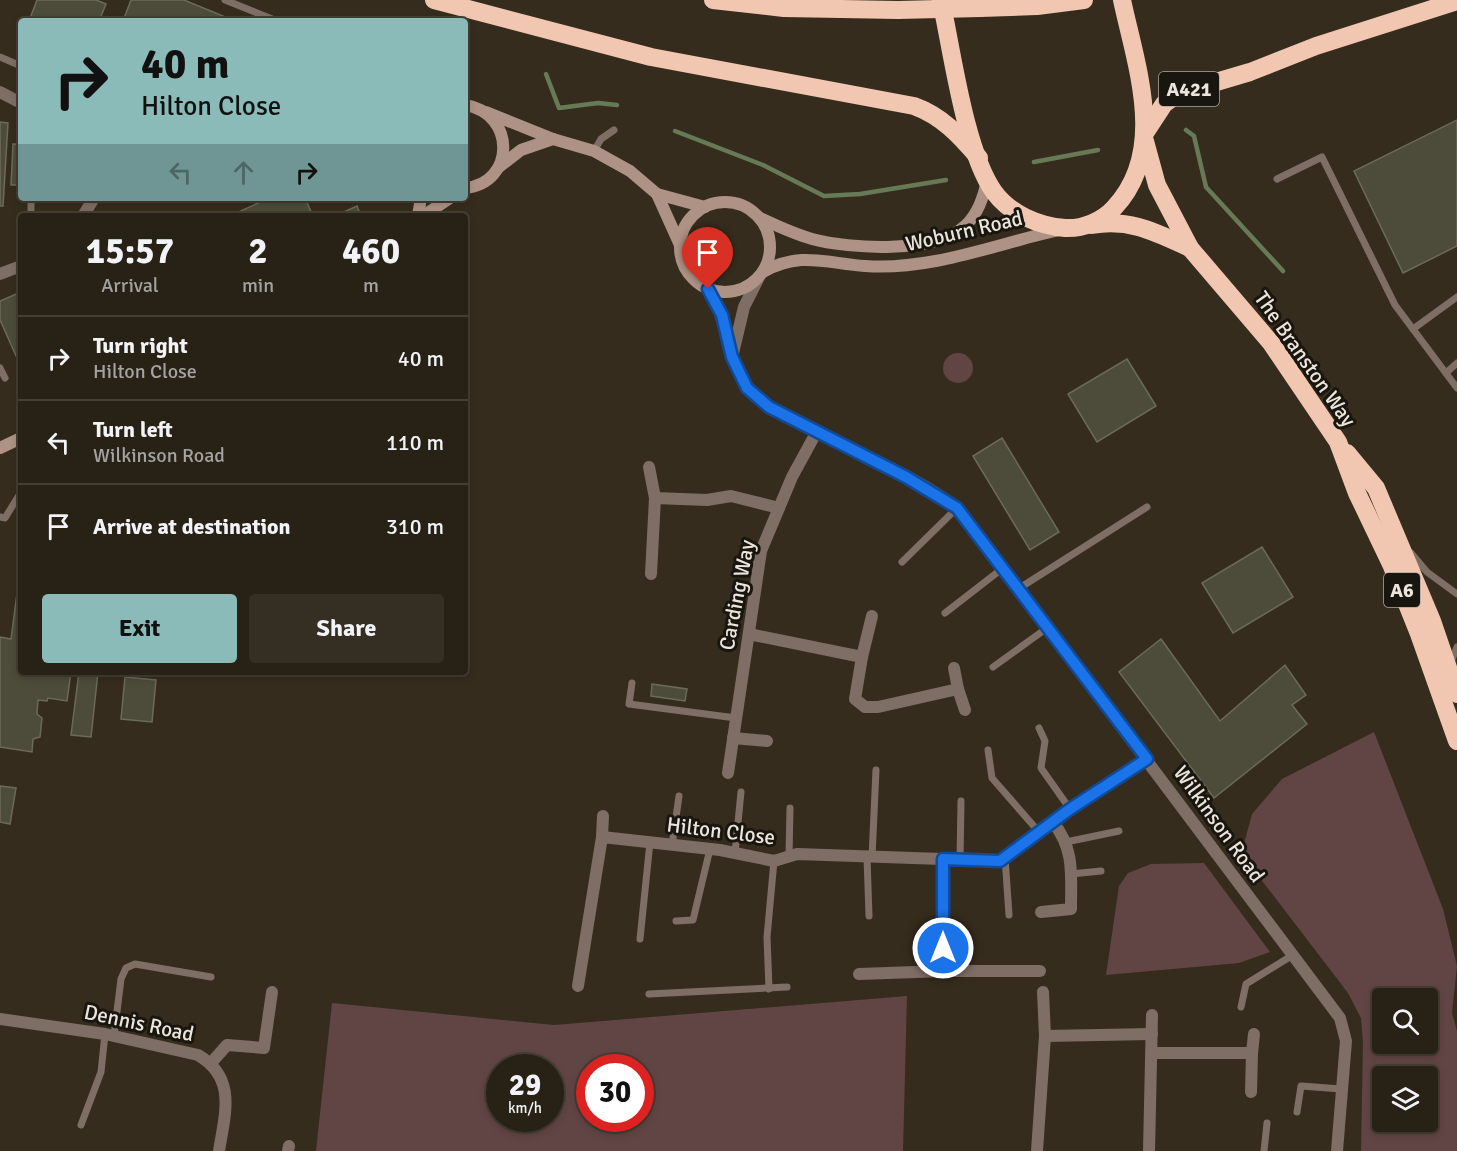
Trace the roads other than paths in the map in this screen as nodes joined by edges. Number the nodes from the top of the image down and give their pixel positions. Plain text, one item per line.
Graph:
1 (225, 0) edge
2 (434, 0) edge
3 (713, 0) edge
4 (941, 0) edge
5 (1079, 0) edge
6 (1084, 0) edge
7 (1122, 0) edge
8 (1457, 2) edge
9 (270, 18) edge
10 (0, 57) edge
11 (18, 65) edge
12 (0, 92) edge
13 (18, 101) edge
14 (468, 106) edge
15 (486, 112) junction
16 (614, 130) dead end
17 (1145, 137) junction
18 (553, 139) junction
19 (594, 151) junction
20 (979, 158) junction
21 (498, 168) junction
22 (1277, 178) dead end
23 (987, 181) junction
24 (468, 189) edge
25 (657, 195) junction
26 (446, 201) edge
27 (705, 207) junction
28 (428, 213) edge
29 (759, 218) junction
30 (1075, 227) junction
31 (680, 246) junction
32 (1190, 248) junction
33 (18, 267) edge
34 (0, 274) edge
35 (761, 274) junction
36 (708, 289) junction
37 (1457, 297) edge
38 (1413, 329) junction
39 (732, 357) junction
40 (1457, 363) edge
41 (0, 368) edge
42 (1447, 372) junction
43 (5, 378) dead end
44 (1457, 388) edge
45 (816, 433) junction
46 (18, 439) edge
47 (1338, 442) junction
48 (0, 448) edge
49 (649, 467) dead end
50 (18, 497) edge
51 (655, 498) junction
52 (1147, 507) dead end
53 (779, 508) junction
54 (957, 508) junction
55 (0, 518) edge
56 (1397, 537) junction
57 (902, 562) dead end
58 (1003, 568) junction
59 (651, 574) dead end
60 (1018, 589) junction
61 (1457, 594) edge
62 (945, 613) dead end
63 (873, 616) dead end
64 (1047, 628) junction
65 (749, 634) junction
66 (1457, 647) edge
67 (862, 657) junction
68 (993, 667) dead end
69 (954, 668) dead end
70 (1449, 669) junction
71 (632, 682) dead end
72 (958, 689) junction
73 (1457, 694) edge
74 (965, 710) dead end
75 (736, 718) junction
76 (1039, 728) dead end
77 (733, 738) junction
78 (767, 741) dead end
79 (1457, 741) edge
80 (988, 750) dead end
81 (1147, 759) junction
82 (876, 770) dead end
83 (728, 773) dead end
84 (741, 792) dead end
85 (679, 796) dead end
86 (962, 801) dead end
87 (790, 808) dead end
88 (1070, 809) junction
89 (603, 816) dead end
90 (1053, 822) junction
91 (1119, 831) dead end
92 (1039, 832) junction
93 (602, 837) junction
94 (650, 842) junction
95 (1066, 842) junction
96 (672, 845) junction
97 (710, 849) junction
98 (735, 853) junction
99 (789, 856) junction
100 (870, 857) junction
101 (1005, 857) junction
102 (943, 859) junction
103 (960, 860) junction
104 (774, 861) junction
105 (1101, 871) dead end
106 (1071, 874) junction
107 (1041, 912) dead end
108 (1009, 915) dead end
109 (869, 916) dead end
110 (676, 921) dead end
111 (640, 939) dead end
112 (1293, 955) junction
113 (944, 971) junction
114 (1040, 971) dead end
115 (859, 974) dead end
116 (211, 977) dead end
117 (578, 986) dead end
118 (787, 987) dead end
119 (769, 989) junction
120 (1044, 992) dead end
121 (272, 993) dead end
122 (649, 994) dead end
123 (1241, 1007) dead end
124 (1152, 1015) dead end
125 (0, 1019) edge
126 (1152, 1034) junction
127 (1254, 1034) dead end
128 (109, 1035) junction
129 (1045, 1036) junction
130 (1153, 1053) junction
131 (1252, 1053) junction
132 (211, 1063) junction
133 (1341, 1089) junction
134 (1251, 1092) dead end
135 (1297, 1112) dead end
136 (1267, 1123) dead end
137 (81, 1125) dead end
138 (219, 1151) edge
139 (1037, 1151) edge
140 (1149, 1151) edge
141 (1264, 1151) edge
142 (1337, 1151) edge

1 - 9 lane
2 - 20 highway
3 - 5 highway, bridge
4 - 20 highway
5 - 6 highway
7 - 17 highway
8 - 17 highway, A421
10 - 11 lane
12 - 13 street
14 - 15 main road
15 - 18 main road
15 - 21 main road
16 - 19 lane
17 - 30 highway
17 - 32 highway, The Branston Way / A6
18 - 19 main road
18 - 21 main road
19 - 25 main road
20 - 23 highway
21 - 24 main road
22 - 38 lane
23 - 29 main road, Woburn Road
23 - 30 highway, The Branston Way
25 - 27 main road
25 - 31 main road
26 - 28 main road
27 - 29 main road
27 - 31 main road
29 - 35 main road
30 - 32 highway, The Branston Way / A6
30 - 35 main road, Woburn Road
31 - 36 main road
32 - 47 highway, The Branston Way / A6
33 - 34 street
35 - 36 main road
35 - 39 street
36 - 39 street, Wilkinson Road
37 - 38 lane
38 - 42 lane
39 - 45 street, Wilkinson Road
40 - 42 lane
41 - 43 lane
42 - 44 lane
45 - 53 street, Carding Way
45 - 54 street, Wilkinson Road
46 - 48 main road
47 - 56 highway
47 - 79 highway, The Branston Way / A6
49 - 51 street
50 - 55 lane
51 - 53 street
51 - 59 street
52 - 60 lane
53 - 65 street, Carding Way
54 - 57 lane
54 - 58 street, Wilkinson Road
56 - 61 lane
56 - 70 highway
58 - 60 street, Wilkinson Road
58 - 62 lane
60 - 64 street, Wilkinson Road
63 - 67 street
64 - 68 lane
64 - 81 street, Wilkinson Road
65 - 67 street
65 - 75 street, Carding Way
66 - 70 lane
67 - 72 street
69 - 72 street
70 - 73 highway
71 - 75 lane
72 - 74 street
75 - 77 street, Carding Way
76 - 88 lane
77 - 78 street
77 - 83 street, Carding Way
80 - 92 lane
81 - 88 street, Hilton Close
81 - 112 street, Wilkinson Road
82 - 100 lane
84 - 98 lane
85 - 96 lane
86 - 103 lane
87 - 99 lane
88 - 90 street, Hilton Close
89 - 93 street
90 - 92 street, Hilton Close
90 - 95 street
91 - 95 lane
92 - 101 street, Hilton Close
93 - 94 street, Hilton Close
93 - 117 street
94 - 96 street, Hilton Close
94 - 111 lane
95 - 106 street
96 - 97 street, Hilton Close
97 - 98 street, Hilton Close
97 - 110 lane
98 - 104 street, Hilton Close
99 - 100 street, Hilton Close
99 - 104 street, Hilton Close
100 - 102 street, Hilton Close
100 - 109 lane
101 - 103 street, Hilton Close
101 - 108 lane
102 - 103 street, Hilton Close
102 - 113 street
104 - 119 lane
105 - 106 lane
106 - 107 street
112 - 123 lane
112 - 133 street, Wilkinson Road
113 - 114 street
113 - 115 street
116 - 128 lane
118 - 119 lane
119 - 122 lane
120 - 129 street
121 - 132 street
124 - 126 street
125 - 128 street, Dennis Road
126 - 129 street
126 - 130 street
127 - 131 street
128 - 132 street, Dennis Road
128 - 137 lane
129 - 139 street
130 - 131 street
130 - 140 street
131 - 134 street
132 - 138 street, Dennis Road
133 - 135 lane
133 - 142 street, Wilkinson Road
136 - 141 lane

